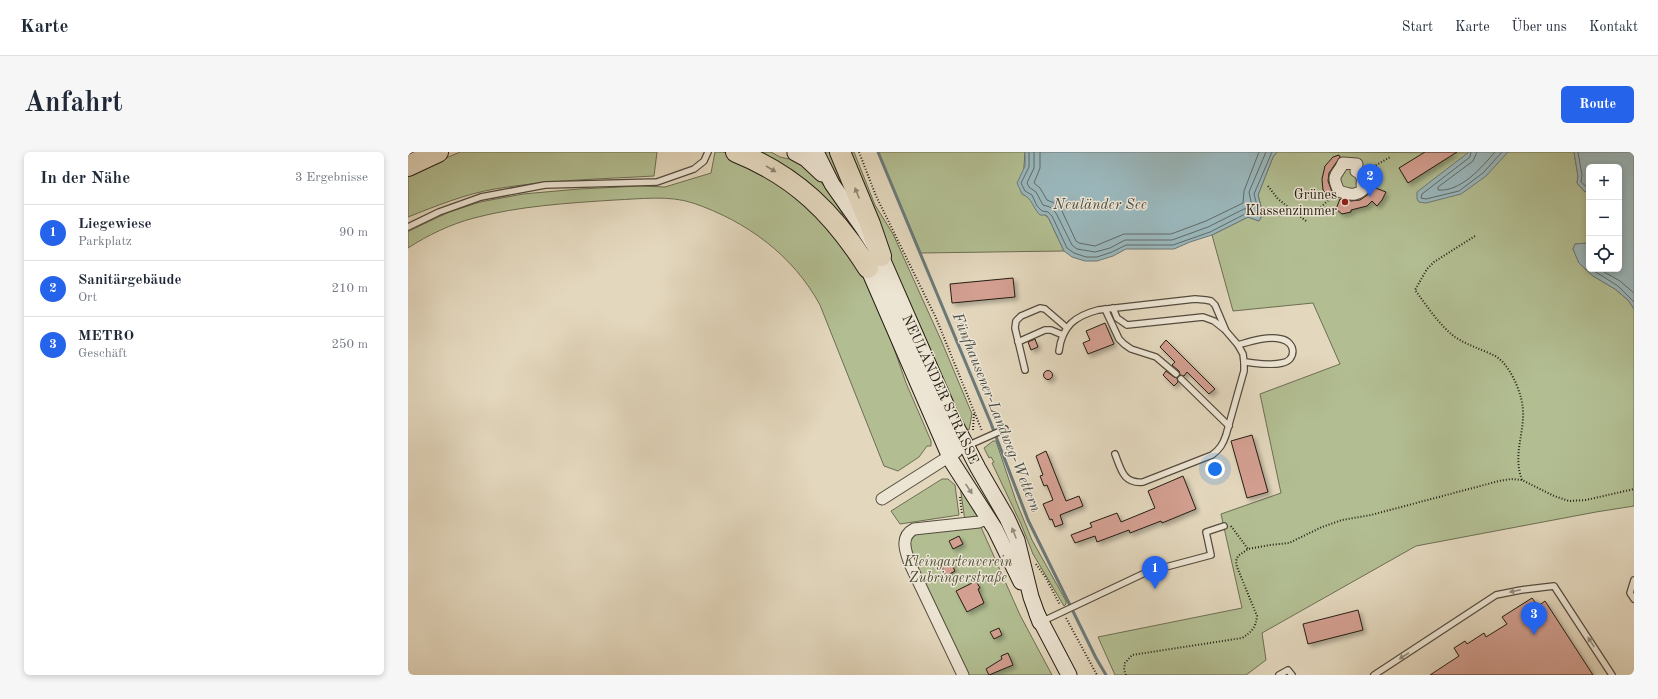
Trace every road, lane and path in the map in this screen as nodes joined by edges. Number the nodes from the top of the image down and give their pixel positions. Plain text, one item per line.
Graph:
1 (438, 152) edge
2 (708, 152) edge
3 (736, 152) edge
4 (793, 152) edge
5 (816, 152) edge
6 (840, 152) edge
7 (859, 152) edge
8 (408, 166) edge
9 (832, 184) junction
10 (1268, 186) dead end
11 (846, 206) junction
12 (1306, 221) dead end
13 (408, 227) edge
14 (1476, 236) dead end
15 (874, 262) junction
16 (1113, 308) junction
17 (1105, 309) junction
18 (1067, 328) junction
19 (1226, 331) junction
20 (1062, 335) junction
21 (1018, 342) junction
22 (1238, 345) junction
23 (1059, 351) dead end
24 (1244, 362) junction
25 (1025, 370) dead end
26 (1176, 374) dead end
27 (1181, 379) dead end
28 (974, 412) junction
29 (1228, 426) junction
30 (1005, 429) dead end
31 (973, 430) dead end
32 (985, 438) junction
33 (958, 451) junction
34 (1115, 454) dead end
35 (1522, 480) junction
36 (1634, 489) edge
37 (959, 490) dead end
38 (882, 499) dead end
39 (989, 518) junction
40 (962, 524) junction
41 (1227, 525) joint
42 (1248, 549) junction
43 (1033, 560) dead end
44 (1634, 580) edge
45 (1634, 599) edge
46 (1065, 610) junction
47 (1040, 622) junction
48 (963, 675) edge
49 (1069, 675) edge
50 (1097, 675) edge
51 (1126, 675) edge
52 (1279, 675) edge
53 (1292, 675) edge
54 (1374, 675) edge
55 (1612, 675) edge

1 - 8 highway
2 - 13 lane
3 -> 15 highway
4 - 9 main road, NEULÄNDER STRASSE
5 - 9 main road, NEULÄNDER STRASSE
15 -> 6 highway
7 - 28 path
9 - 11 main road, NEULÄNDER STRASSE
10 - 12 path
11 - 15 main road, NEULÄNDER STRASSE
11 - 33 street
14 - 35 path
15 - 33 main road, NEULÄNDER STRASSE
16 - 17 lane
16 - 19 lane
16 - 19 lane
17 - 18 lane
17 - 26 lane
18 - 20 lane
18 - 21 lane
19 - 22 lane
20 - 21 lane
20 - 23 lane
21 - 25 lane
22 - 24 lane
22 - 24 lane
24 - 29 lane
27 - 29 lane
28 - 31 path
28 - 32 path
29 - 34 lane
30 - 32 lane
32 - 33 lane
33 - 38 street
33 -> 39 main road, NEULÄNDER STRASSE
47 -> 33 main road, NEULÄNDER STRASSE
35 - 36 path
35 - 42 path
37 - 40 path
39 - 40 street
39 - 47 main road, NEULÄNDER STRASSE
40 - 48 street
41 - 42 path
41 - 46 lane
42 - 51 path
43 - 46 path
44 - 45 lane
46 - 47 lane
46 - 50 path
47 - 49 main road, NEULÄNDER STRASSE
52 - 53 lane
55 -> 54 lane

